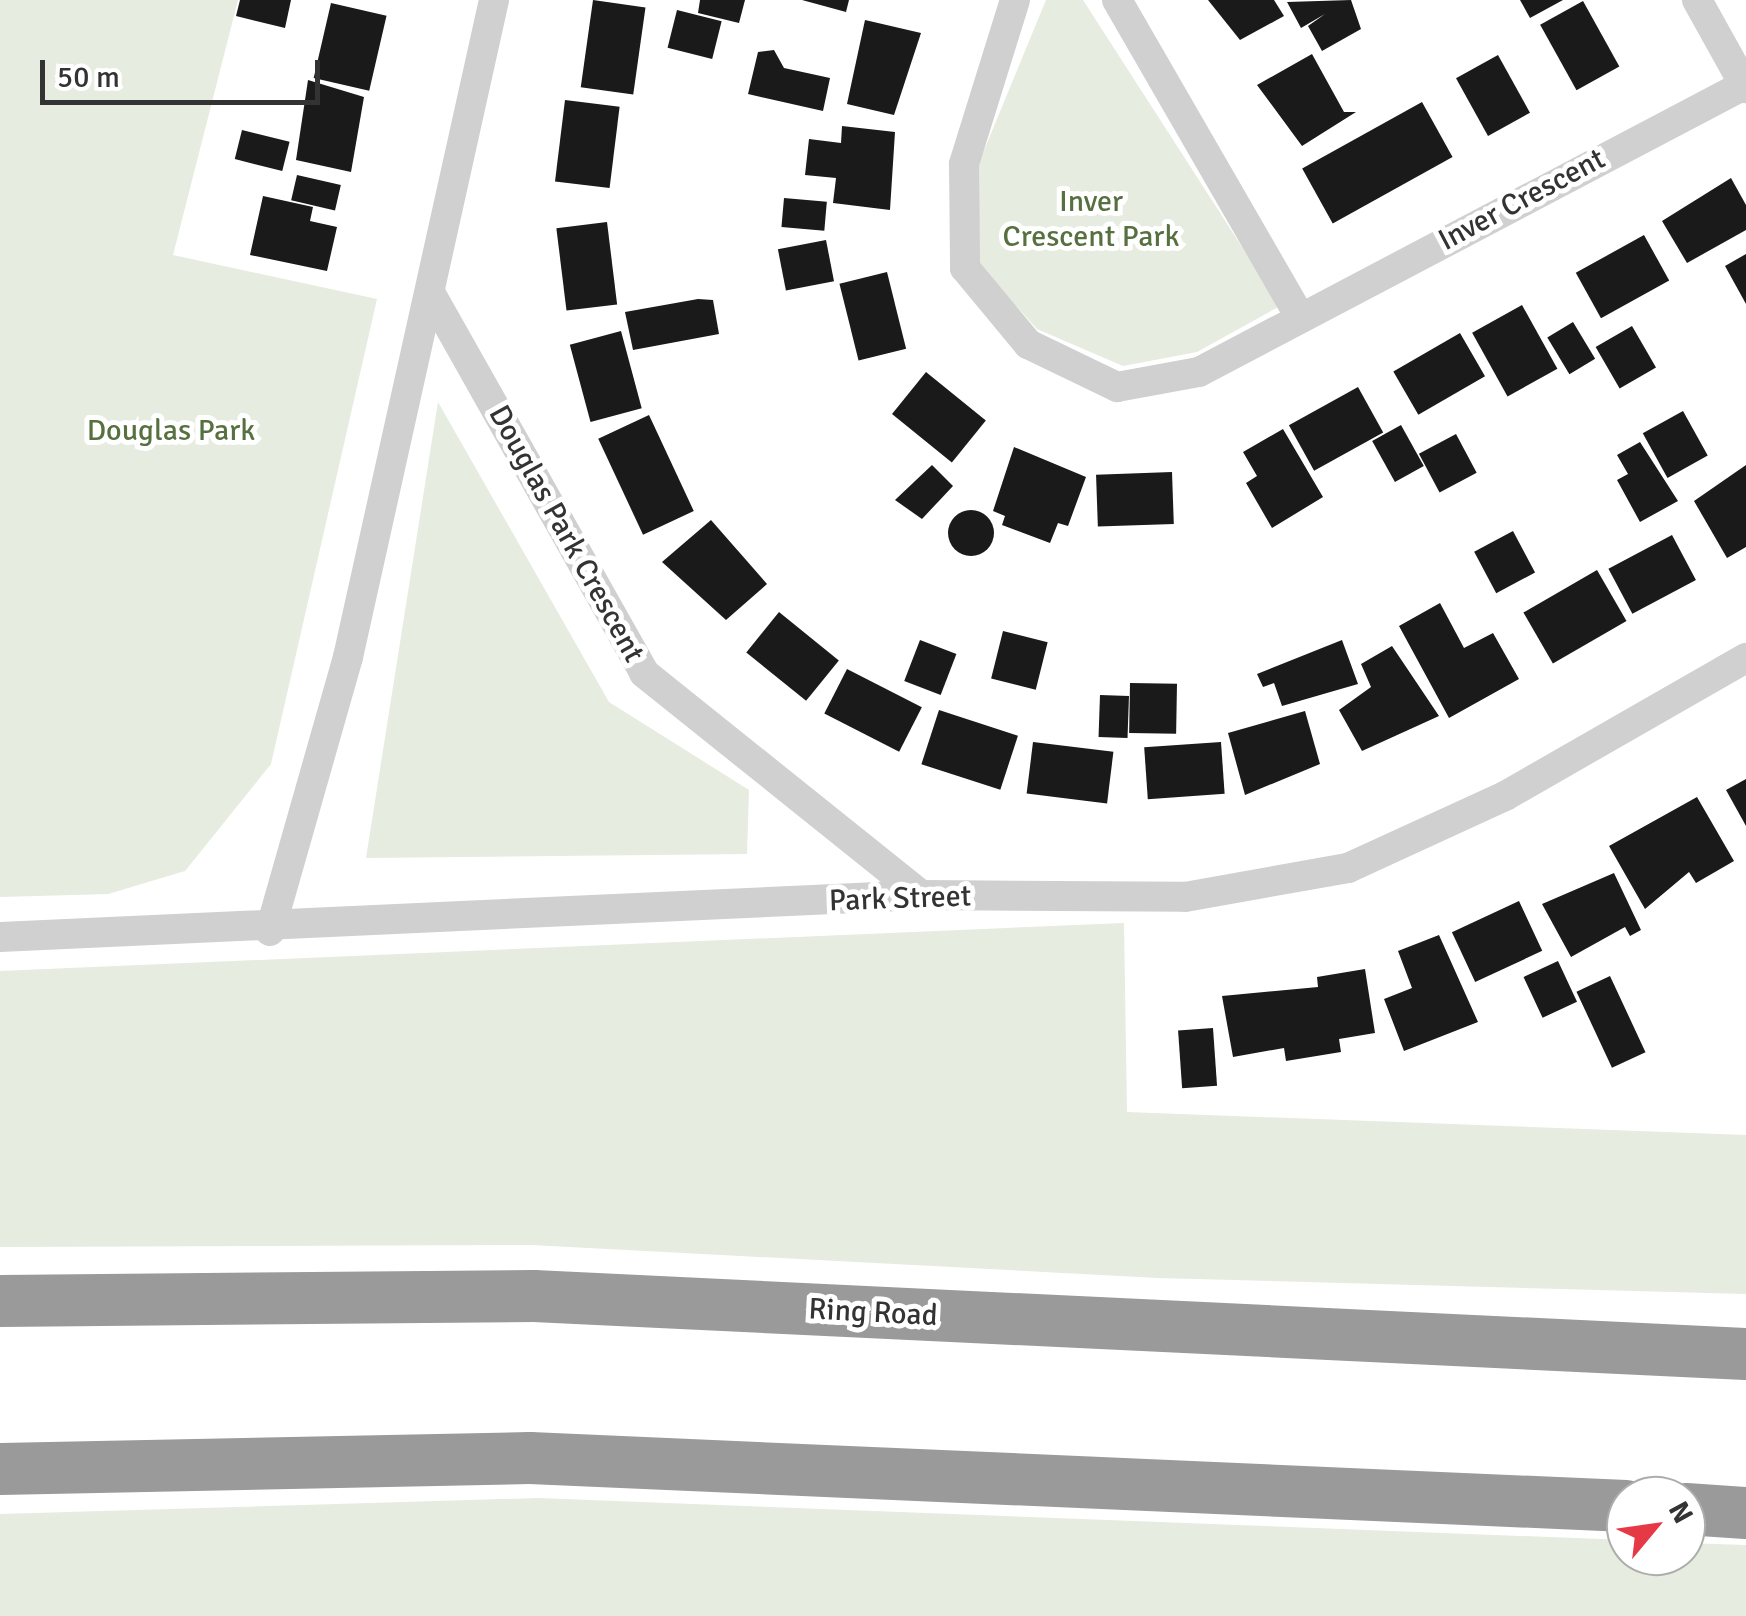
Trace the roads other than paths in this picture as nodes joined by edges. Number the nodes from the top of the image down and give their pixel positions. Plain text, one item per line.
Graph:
1 (494, 0) edge
2 (1015, 0) edge
3 (1117, 0) edge
4 (1697, 0) edge
5 (1745, 86) edge
6 (432, 296) junction
7 (1300, 317) junction
8 (1746, 658) edge
9 (920, 895) junction
10 (270, 931) junction
11 (0, 938) edge
12 (0, 1302) edge
13 (1746, 1354) edge
14 (0, 1469) edge
15 (1606, 1505) edge
16 (1706, 1511) edge
17 (1746, 1512) edge

1 - 6 street
2 - 7 street, Inver Crescent
3 - 7 street
4 - 5 street
5 - 7 street, Inver Crescent
6 - 9 street, Douglas Park Crescent
6 - 10 street
8 - 9 street, Park Street
9 - 10 street, Park Street
10 - 11 street, Park Street
12 - 13 highway, Ring Road
14 - 15 highway
16 - 17 highway

